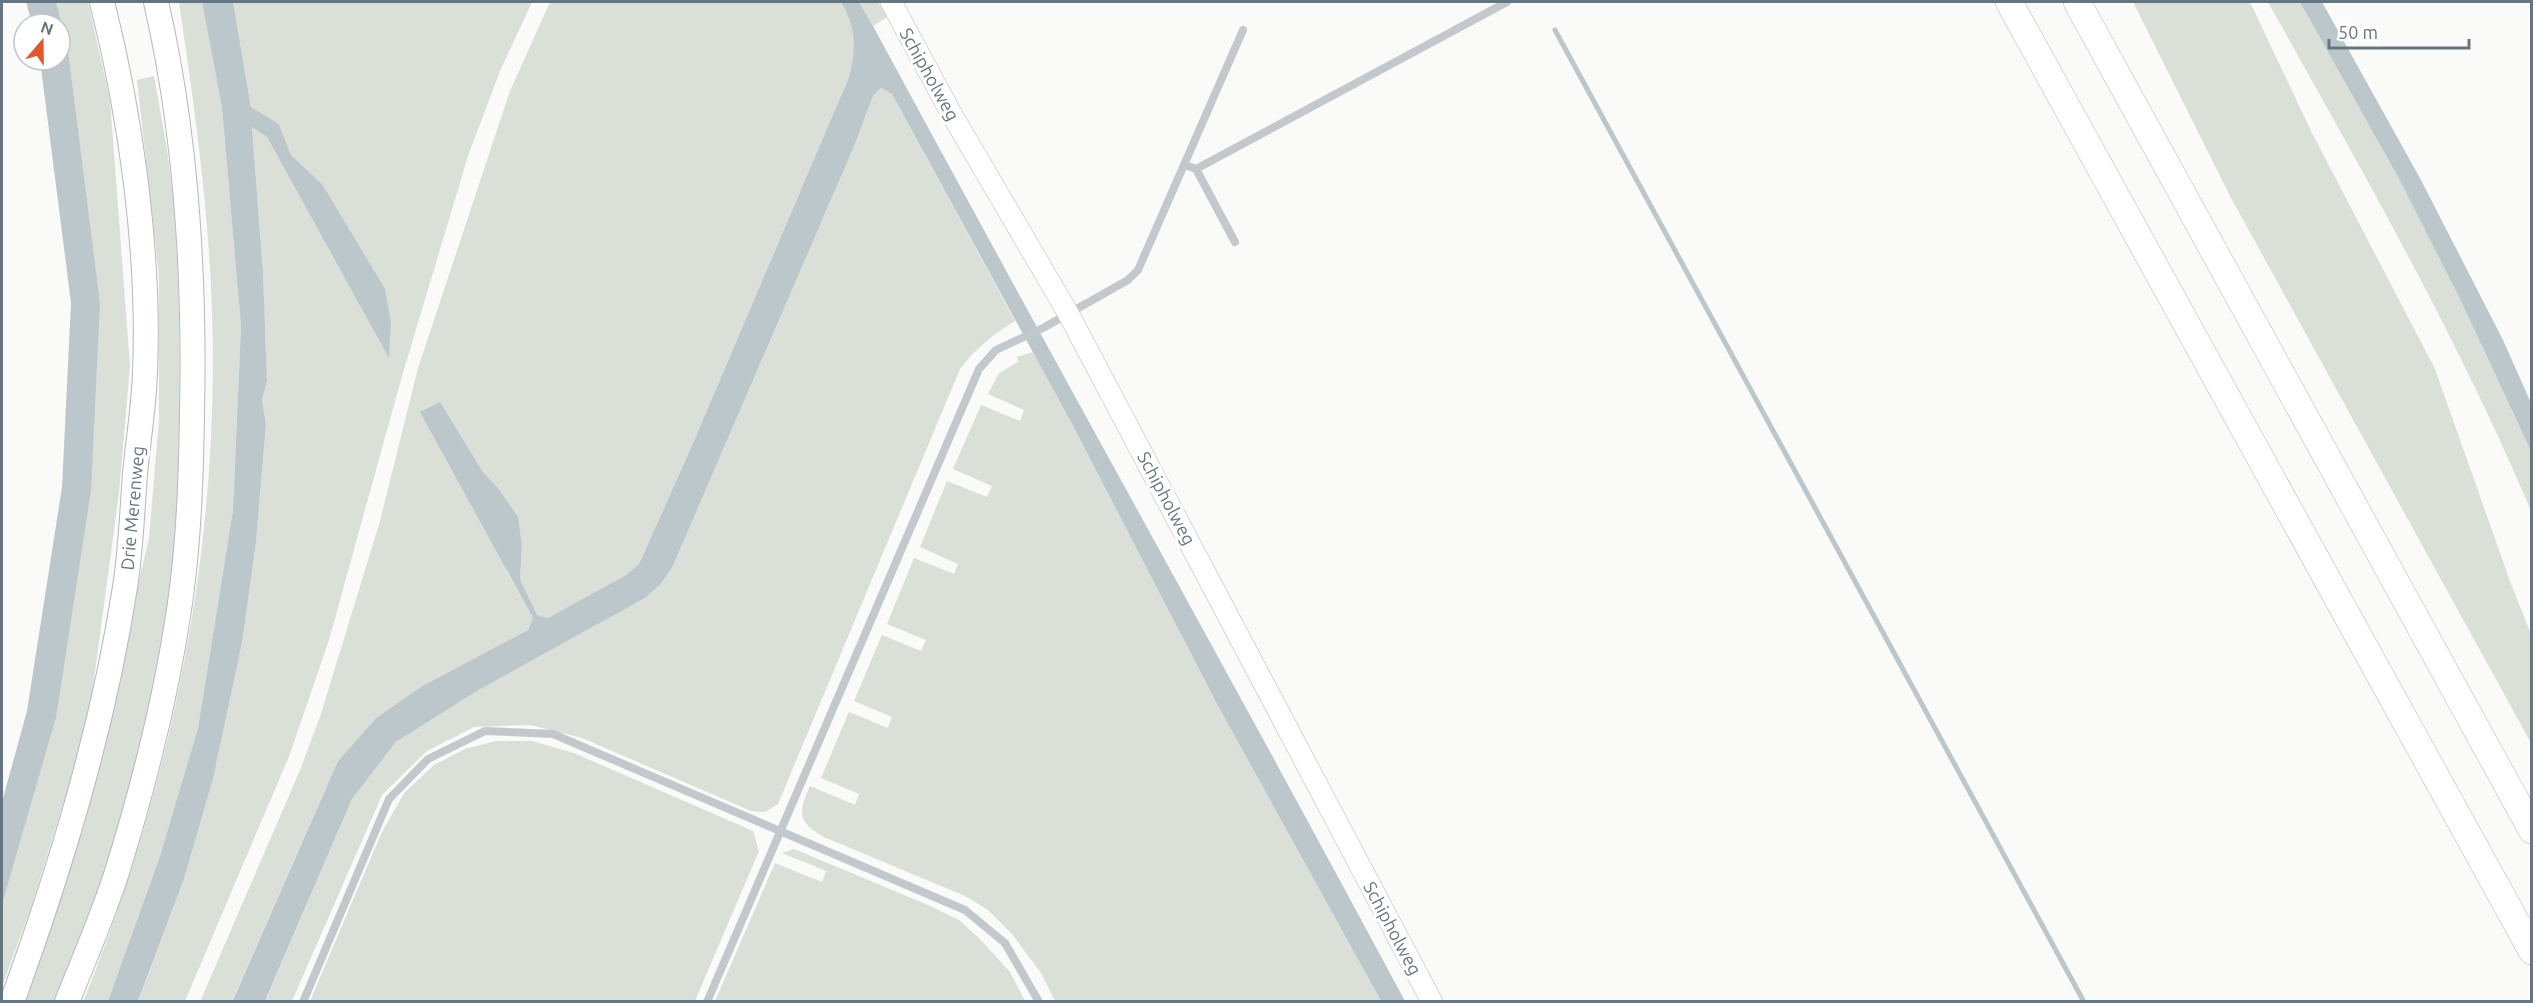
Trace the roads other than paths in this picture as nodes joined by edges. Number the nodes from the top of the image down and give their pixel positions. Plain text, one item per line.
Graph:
1 (102, 2) edge
2 (156, 2) edge
3 (891, 2) edge
4 (1507, 2) edge
5 (2009, 2) edge
6 (2077, 2) edge
7 (1244, 30) dead end
8 (1185, 165) junction
9 (1196, 169) junction
10 (1235, 242) dead end
11 (1068, 313) junction
12 (780, 830) junction
13 (2532, 830) edge
14 (2532, 951) edge
15 (12, 1002) edge
16 (68, 1002) edge
17 (303, 1002) edge
18 (707, 1002) edge
19 (1039, 1002) edge
20 (1432, 1002) edge

1 - 15 highway, Drie Merenweg
2 - 16 highway
3 - 11 main road, Schipholweg
4 - 9 lane
5 - 14 highway
6 - 13 highway
7 - 8 lane
8 - 9 lane
8 - 11 lane
9 - 10 lane
11 - 12 lane
11 - 20 main road, Schipholweg
12 - 17 lane
12 - 18 lane
12 - 19 lane

